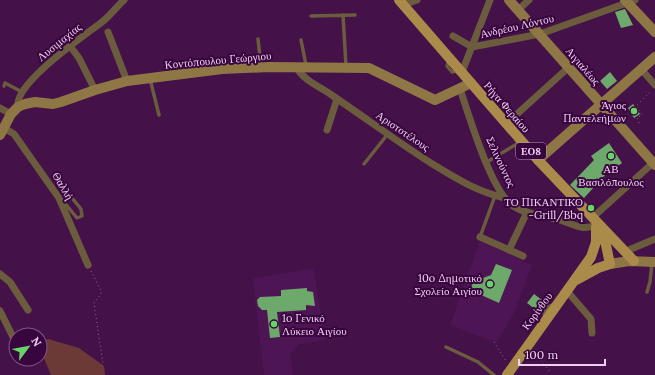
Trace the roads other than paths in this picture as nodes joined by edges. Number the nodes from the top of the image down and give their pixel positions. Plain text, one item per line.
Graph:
1 (124, 0) edge
2 (417, 0) edge
3 (490, 0) edge
4 (509, 0) edge
5 (529, 0) edge
6 (629, 1) edge
7 (115, 3) edge
8 (401, 3) edge
9 (518, 10) junction
10 (343, 15) junction
11 (355, 15) dead end
12 (311, 16) dead end
13 (108, 32) dead end
14 (655, 32) edge
15 (540, 34) junction
16 (453, 36) dead end
17 (258, 38) dead end
18 (301, 40) dead end
19 (70, 46) junction
20 (472, 47) junction
21 (655, 56) edge
22 (261, 67) junction
23 (346, 67) junction
24 (569, 67) junction
25 (302, 68) junction
26 (641, 69) junction
27 (461, 71) junction
28 (150, 78) junction
29 (127, 82) junction
30 (471, 83) junction
31 (4, 86) dead end
32 (655, 86) edge
33 (460, 89) junction
34 (95, 90) junction
35 (22, 92) junction
36 (337, 99) junction
37 (601, 104) junction
38 (0, 108) edge
39 (14, 111) junction
40 (159, 115) dead end
41 (506, 124) junction
42 (327, 130) dead end
43 (2, 131) edge
44 (387, 135) junction
45 (522, 141) junction
46 (538, 160) junction
47 (486, 162) junction
48 (654, 163) edge
49 (364, 164) dead end
50 (68, 193) dead end
51 (495, 196) junction
52 (59, 198) junction
53 (505, 198) junction
54 (527, 212) junction
55 (596, 224) junction
56 (480, 237) joint
57 (655, 239) edge
58 (509, 250) junction
59 (523, 256) dead end
60 (629, 258) junction
61 (607, 262) junction
62 (654, 262) edge
63 (88, 265) road end
64 (580, 271) junction
65 (0, 274) edge
66 (574, 282) junction
67 (567, 291) junction
68 (647, 292) dead end
69 (28, 310) dead end
70 (0, 311) edge
71 (8, 327) edge
72 (592, 333) dead end
73 (446, 347) dead end
74 (509, 371) edge
75 (494, 375) edge

1 - 7 street, Λυσιμαχίας
2 - 8 street
3 - 20 street
4 - 9 main road, Αιγιαλέως
5 - 9 street
6 - 14 main road
6 - 15 street, Ανδρέου Λόντου
7 - 19 street, Λυσιμαχίας
8 - 27 main road, Ρήγα Φεραίου / ΕΟ8
9 - 15 main road, Αιγιαλέως
10 - 11 lane
10 - 12 lane
10 - 23 lane
13 - 29 street
15 - 20 street, Ανδρέου Λόντου
15 - 24 main road, Αιγιαλέως
16 - 20 street
17 - 22 lane
18 - 25 lane
19 - 34 street
19 - 35 street, Λυσιμαχίας
20 - 27 street
21 - 26 main road
22 - 25 main road, Κοντόπουλου Γεώργιου
22 - 28 main road, Κοντόπουλου Γεώργιου
23 - 25 main road, Κοντόπουλου Γεώργιου
23 - 33 main road, Κοντόπουλου Γεώργιου
24 - 37 main road, Αιγιαλέως
24 - 41 street
25 - 36 street, Αριστοτέλους
26 - 32 street
26 - 37 main road
27 - 30 main road, Ρήγα Φεραίου / ΕΟ8
28 - 29 main road, Κοντόπουλου Γεώργιου
28 - 40 lane
29 - 34 main road, Κοντόπουλου Γεώργιου
30 - 33 main road, Κοντόπουλου Γεώργιου
30 - 41 main road, Ρήγα Φεραίου / ΕΟ8
31 - 35 lane
33 - 47 street, Σελινούντος
34 - 39 main road, Κοντόπουλου Γεώργιου
35 - 39 street, Λυσιμαχίας
36 - 42 street
36 - 44 street, Αριστοτέλους
37 - 46 main road
37 - 48 main road, Αιγιαλέως
38 - 39 street
39 - 43 main road
41 - 45 main road, Ρήγα Φεραίου / ΕΟ8
43 - 52 street, Θαλλή
44 - 49 lane
44 - 51 street, Αριστοτέλους
45 - 46 main road, Ρήγα Φεραίου / ΕΟ8
45 - 47 lane
46 - 55 main road, Ρήγα Φεραίου / ΕΟ8
47 - 53 street, Σελινούντος
48 - 55 street
50 - 52 lane
51 - 53 street, Αριστοτέλους
51 - 56 lane
52 - 63 street, Θαλλή
53 - 54 street, Σελινούντος
54 - 55 street, Σελινούντος
54 - 58 street
55 - 60 main road, Ρήγα Φεραίου
55 - 61 main road, ΕΟ8
55 - 64 main road, Κορίνθου
56 - 58 street
57 - 60 street
58 - 59 street
60 - 61 main road
60 - 62 main road
61 - 64 main road
61 - 66 main road, Κορίνθου
62 - 68 lane
64 - 66 main road, Κορίνθου
65 - 69 street
66 - 67 main road, Κορίνθου
67 - 72 street
67 - 74 main road, Κορίνθου
70 - 71 street
73 - 75 lane

